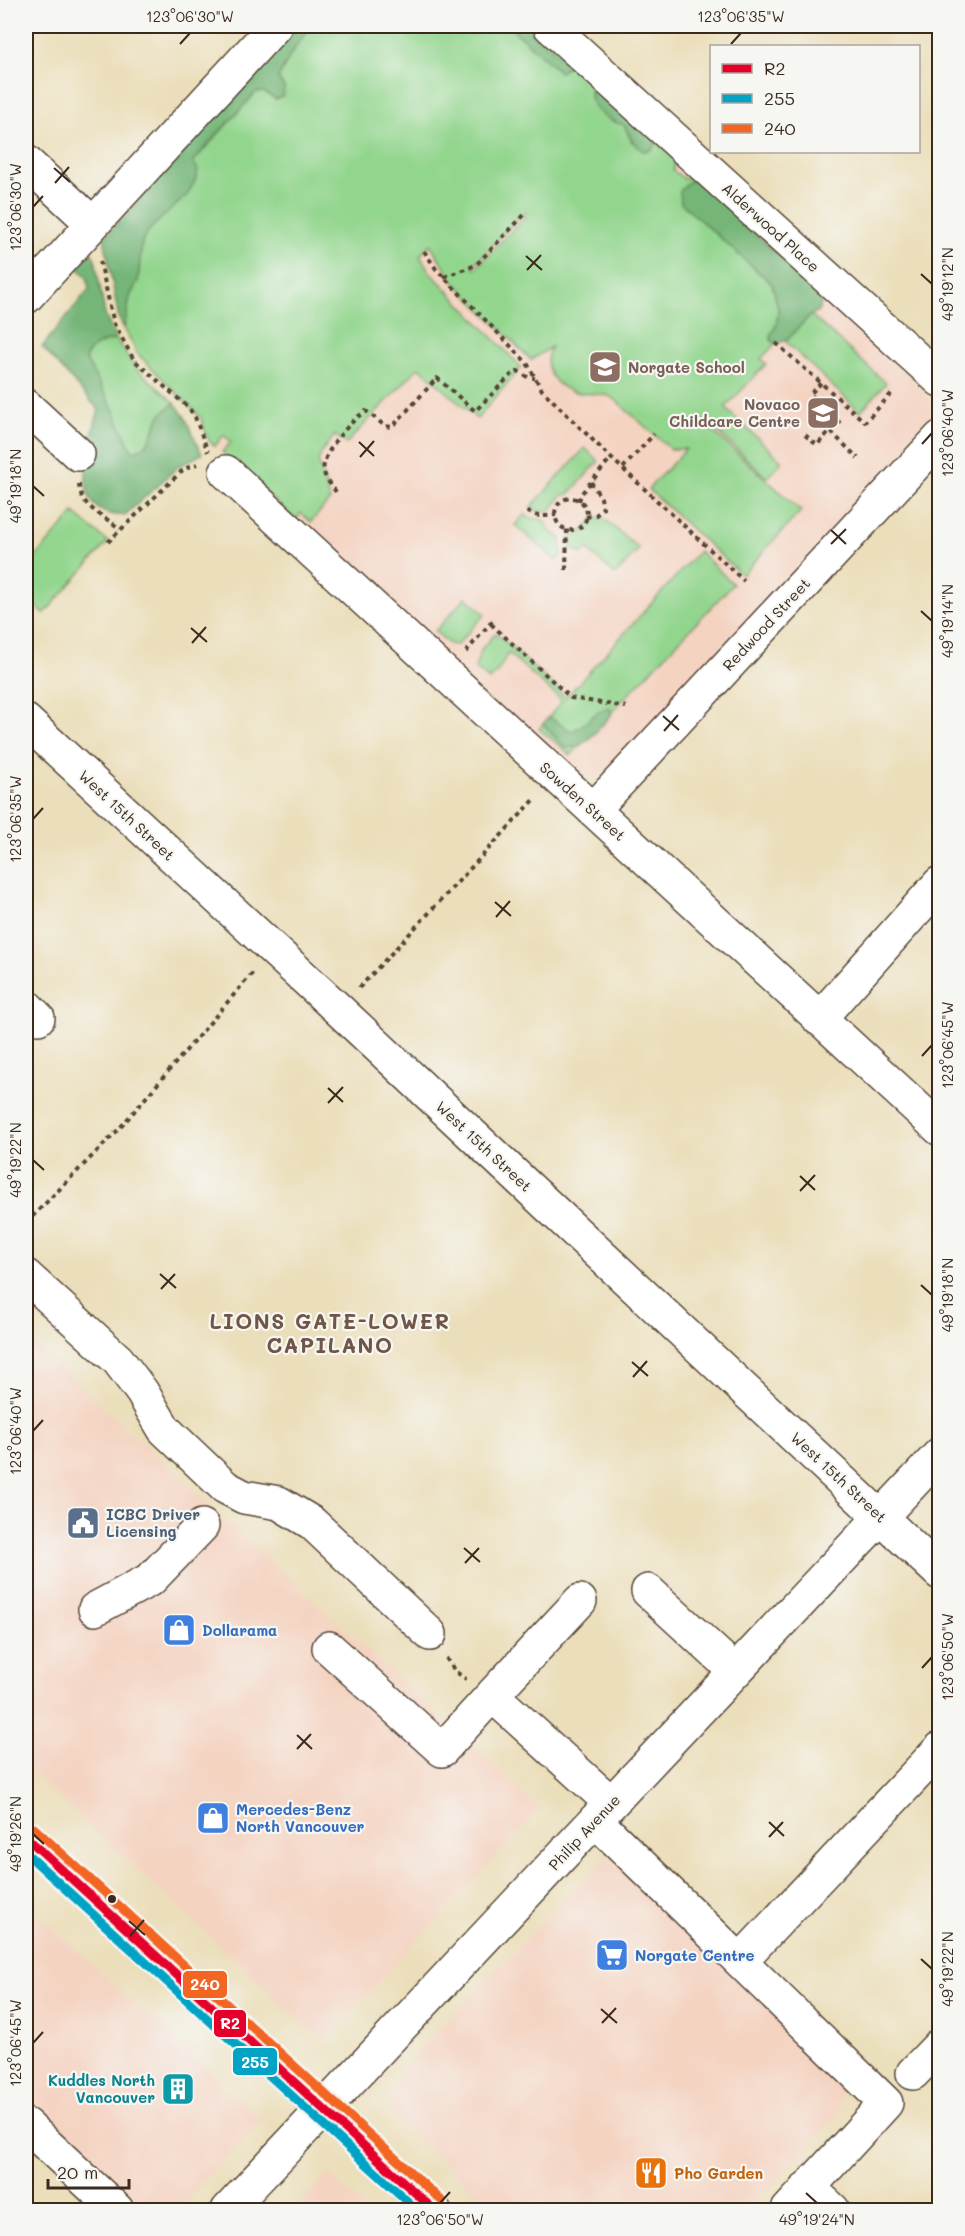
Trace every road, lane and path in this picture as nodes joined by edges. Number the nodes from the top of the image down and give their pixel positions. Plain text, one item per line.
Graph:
1 (275, 26) edge
2 (550, 26) edge
3 (26, 162) edge
4 (526, 213) dead end
5 (92, 223) junction
6 (424, 251) dead end
7 (444, 277) junction
8 (26, 297) edge
9 (776, 343) dead end
10 (535, 378) junction
11 (939, 380) edge
12 (821, 383) junction
13 (894, 391) dead end
14 (26, 406) edge
15 (830, 431) junction
16 (654, 434) dead end
17 (805, 435) dead end
18 (939, 438) edge
19 (78, 454) joint
20 (611, 458) junction
21 (858, 458) dead end
22 (211, 465) junction
23 (623, 468) junction
24 (591, 483) junction
25 (336, 492) dead end
26 (579, 501) junction
27 (527, 511) dead end
28 (556, 514) junction
29 (586, 517) junction
30 (120, 529) junction
31 (567, 530) junction
32 (108, 542) dead end
33 (566, 570) dead end
34 (744, 581) dead end
35 (465, 654) dead end
36 (626, 707) dead end
37 (26, 721) edge
38 (542, 791) dead end
39 (593, 810) junction
40 (939, 883) edge
41 (258, 966) dead end
42 (358, 989) dead end
43 (819, 1019) junction
44 (939, 1130) edge
45 (26, 1222) edge
46 (26, 1276) edge
47 (939, 1454) edge
48 (881, 1516) junction
49 (202, 1526) dead end
50 (939, 1573) edge
51 (648, 1591) dead end
52 (580, 1601) dead end
53 (95, 1609) dead end
54 (430, 1634) joint
55 (328, 1648) dead end
56 (735, 1671) junction
57 (492, 1695) junction
58 (939, 1749) edge
59 (603, 1812) junction
60 (26, 1837) edge
61 (740, 1961) junction
62 (939, 2045) edge
63 (913, 2073) dead end
64 (322, 2110) junction
65 (26, 2125) edge
66 (798, 2199) edge
67 (117, 2211) edge
68 (228, 2211) edge
69 (434, 2211) edge
70 (833, 2211) edge

1 - 5 street
2 - 11 street, Alderwood Place
3 - 5 street
4 - 7 path
5 - 8 street
5 - 22 path
6 - 7 path
7 - 10 path
9 - 12 path
10 - 20 path
10 - 25 path
12 - 13 path
12 - 15 path
14 - 19 street
15 - 17 path
15 - 21 path
16 - 23 path
18 - 39 street, Redwood Street
19 - 30 path
20 - 23 path
20 - 24 path
22 - 30 path
22 - 39 street, Sowden Street
23 - 34 path
24 - 26 path
24 - 29 path
26 - 28 path
26 - 29 path
27 - 28 path
28 - 31 path
29 - 31 path
30 - 32 path
31 - 33 path
35 - 36 path
37 - 48 street, West 15th Street
38 - 42 path
39 - 43 street, Sowden Street
40 - 43 street
41 - 45 path
43 - 44 street, Sowden Street
46 - 54 street
47 - 48 street, Philip Avenue
48 - 50 street, West 15th Street
48 - 56 street, Philip Avenue
49 - 53 street
51 - 56 street
52 - 57 street
54 - 57 path
55 - 57 street
56 - 59 street, Philip Avenue
57 - 59 street
58 - 61 street
59 - 61 street
59 - 64 street, Philip Avenue
60 - 64 street
61 - 66 street
62 - 63 street
64 - 68 street, Philip Avenue
64 - 69 street
65 - 67 street
66 - 70 street

